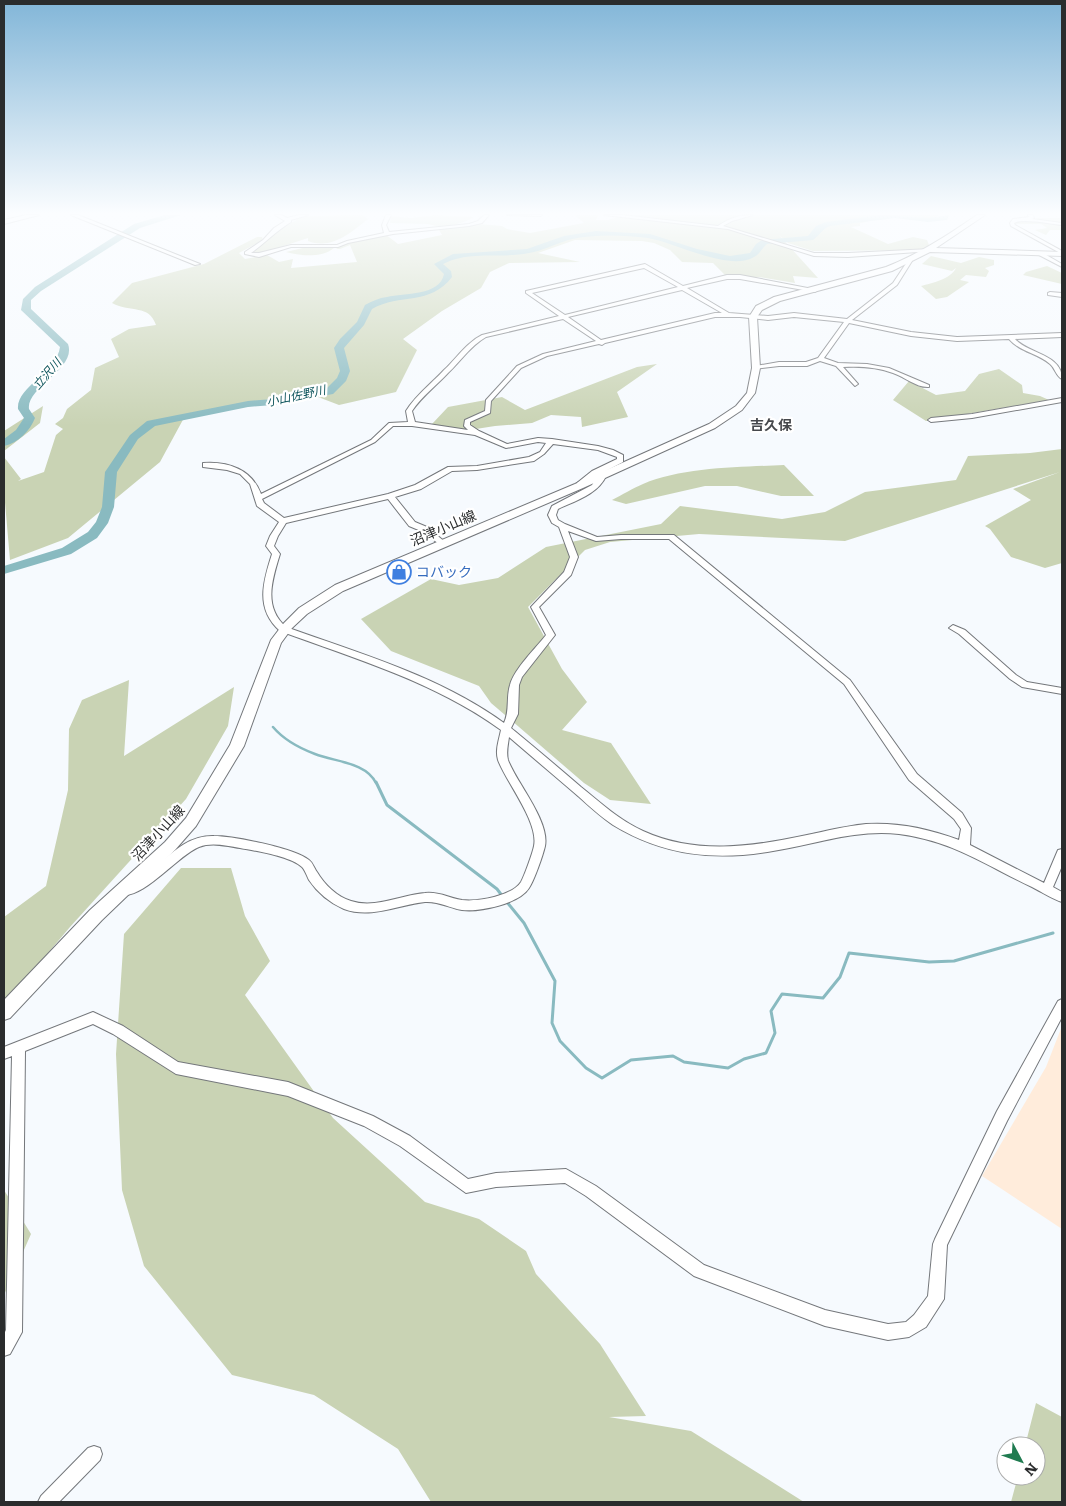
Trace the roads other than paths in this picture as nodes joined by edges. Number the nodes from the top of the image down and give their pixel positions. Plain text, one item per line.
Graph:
1 (558, 285) edge
2 (679, 285) edge
3 (691, 285) edge
4 (800, 285) edge
5 (832, 285) edge
6 (893, 285) edge
7 (682, 287) junction
8 (815, 290) junction
9 (1050, 294) dead end
10 (1062, 295) edge
11 (727, 314) junction
12 (563, 316) junction
13 (753, 317) junction
14 (848, 322) junction
15 (1062, 335) edge
16 (1012, 338) junction
17 (602, 343) junction
18 (820, 359) junction
19 (838, 365) junction
20 (756, 368) junction
21 (1062, 377) edge
22 (854, 384) dead end
23 (927, 386) dead end
24 (1062, 400) edge
25 (931, 420) dead end
26 (412, 424) junction
27 (477, 433) junction
28 (552, 441) junction
29 (206, 465) dead end
30 (602, 476) junction
31 (579, 486) junction
32 (390, 496) junction
33 (259, 498) junction
34 (283, 521) junction
35 (562, 526) junction
36 (442, 544) junction
37 (953, 628) dead end
38 (283, 629) junction
39 (1062, 691) edge
40 (506, 729) junction
41 (964, 847) junction
42 (1062, 853) edge
43 (1047, 889) junction
44 (121, 892) junction
45 (1062, 897) edge
46 (1062, 1005) edge
47 (4, 1012) edge
48 (19, 1047) junction
49 (4, 1053) edge
50 (4, 1348) edge
51 (94, 1454) dead end
52 (47, 1502) edge

1 - 12 street
2 - 7 street
3 - 7 street
4 - 8 street
5 - 8 main road
6 - 14 street
7 - 11 street
7 - 12 street
8 - 13 main road
9 - 10 street
11 - 13 street
11 - 17 street
12 - 17 street
12 - 26 street
13 - 14 street
13 - 20 main road, 沼津小山線
14 - 16 street
14 - 18 street
15 - 16 street
16 - 21 street
17 - 27 street
18 - 19 street
18 - 20 street
19 - 22 street
19 - 23 street
20 - 30 main road, 沼津小山線
24 - 25 street
26 - 27 street
26 - 33 street
27 - 28 street
28 - 31 street
28 - 32 street
29 - 33 street
30 - 31 main road, 沼津小山線
30 - 35 street
31 - 36 main road, 沼津小山線
32 - 34 street
32 - 36 street
33 - 34 street
34 - 38 street
35 - 40 street
35 - 41 street
36 - 38 main road, 沼津小山線
37 - 39 street
38 - 40 street
38 - 44 main road, 沼津小山線
40 - 41 street
40 - 44 street
41 - 43 street
42 - 43 street
43 - 45 street
44 - 47 main road, 沼津小山線
46 - 48 street
48 - 49 street
48 - 50 street
51 - 52 street

